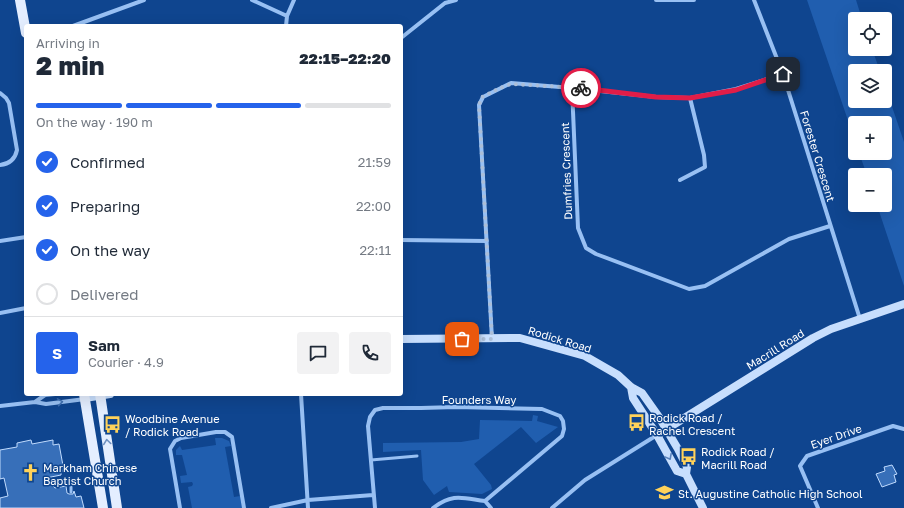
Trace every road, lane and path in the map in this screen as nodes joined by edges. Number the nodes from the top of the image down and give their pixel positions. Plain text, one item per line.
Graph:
1 (20, 0) edge
2 (144, 0) edge
3 (252, 0) edge
4 (294, 0) edge
5 (456, 0) edge
6 (656, 0) edge
7 (694, 0) edge
8 (754, 0) edge
9 (287, 16) junction
10 (24, 24) edge
11 (78, 24) edge
12 (286, 24) edge
13 (403, 36) edge
14 (783, 74) junction
15 (572, 88) junction
16 (0, 93) edge
17 (690, 98) junction
18 (0, 165) edge
19 (680, 180) dead end
20 (830, 226) junction
21 (24, 237) edge
22 (403, 240) edge
23 (0, 241) edge
24 (487, 241) junction
25 (904, 304) edge
26 (24, 308) edge
27 (0, 313) edge
28 (860, 319) junction
29 (403, 339) edge
30 (492, 339) junction
31 (631, 387) junction
32 (44, 396) edge
33 (85, 396) edge
34 (104, 396) edge
35 (301, 396) edge
36 (35, 402) junction
37 (0, 406) edge
38 (904, 429) edge
39 (666, 430) junction
40 (657, 435) junction
41 (417, 456) dead end
42 (371, 460) junction
43 (686, 474) junction
44 (71, 482) dead end
45 (71, 492) dead end
46 (373, 495) junction
47 (308, 500) junction
48 (485, 501) junction
49 (102, 508) edge
50 (117, 508) edge
51 (180, 508) edge
52 (244, 508) edge
53 (271, 508) edge
54 (308, 508) edge
55 (375, 508) edge
56 (433, 508) edge
57 (491, 508) edge
58 (552, 508) edge
59 (703, 508) edge
60 (818, 508) edge

1 - 10 main road
2 - 11 street
3 - 9 street
4 - 9 street
5 - 13 street
6 - 7 street
8 - 14 street, Forester Crescent
9 - 12 street
14 - 17 street
14 - 20 street, Forester Crescent
15 - 17 street
15 - 20 street, Dumfries Crescent
15 - 24 street
16 - 18 street
17 - 19 street
20 - 28 street, Forester Crescent
21 - 23 street
22 - 24 street
24 - 30 street
25 - 28 main road, Macrill Road
26 - 27 street
28 - 39 main road, Macrill Road
29 - 30 main road, Rodick Road
30 - 31 main road, Rodick Road
31 - 39 main road, Rodick Road
31 - 40 main road, Rodick Road
32 - 36 street
36 -> 33 street
33 - 49 main road
50 -> 34 main road
35 - 47 street
36 - 37 street
38 - 60 street, Eyer Drive
39 - 40 main road, Macrill Road
39 - 43 main road, Rodick Road
40 -> 43 main road, Rodick Road
40 - 58 street
41 - 42 lane
42 - 46 street, Founders Way
42 - 48 street, Founders Way
43 - 59 main road, Rodick Road
44 - 45 lane
46 - 47 street
46 - 55 street, Founders Way
47 - 53 street
47 - 54 street
48 - 56 street
48 - 57 street
51 - 52 street

